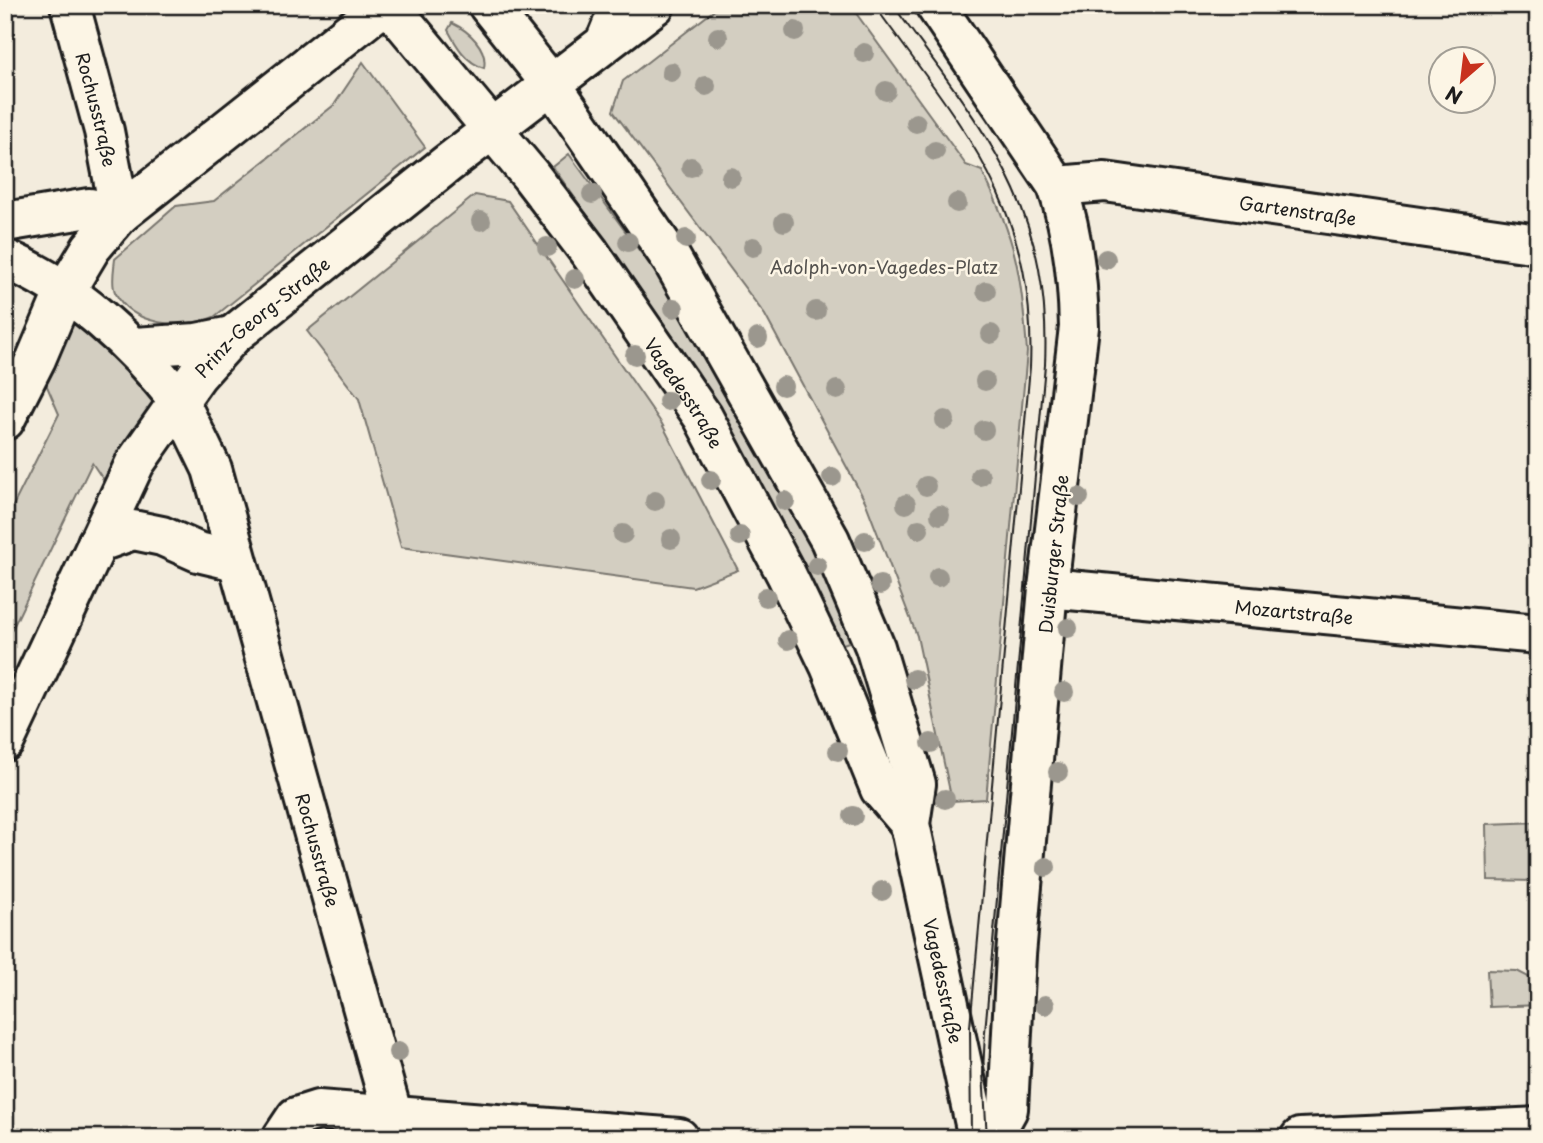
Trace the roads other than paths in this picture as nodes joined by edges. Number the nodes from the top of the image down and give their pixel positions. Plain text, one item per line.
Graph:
1 (70, 5) edge
2 (387, 5) edge
3 (488, 5) edge
4 (610, 5) edge
5 (654, 5) edge
6 (935, 5) edge
7 (589, 58) junction
8 (552, 85) junction
9 (493, 131) junction
10 (1057, 186) junction
11 (120, 214) junction
12 (5, 222) edge
13 (1538, 244) edge
14 (5, 259) edge
15 (64, 293) junction
16 (232, 336) junction
17 (134, 347) junction
18 (179, 401) junction
19 (5, 419) edge
20 (97, 543) junction
21 (236, 561) junction
22 (1048, 588) junction
23 (1538, 634) edge
24 (5, 741) edge
25 (910, 824) junction
26 (396, 1126) edge
27 (1538, 1127) edge
28 (1471, 1134) edge
29 (282, 1138) edge
30 (679, 1138) edge
31 (978, 1138) edge
32 (992, 1138) edge
33 (1300, 1138) edge

1 - 11 street, Rochusstraße
2 - 9 street, Vagedesstraße
2 - 11 street
3 - 8 street, Vagedesstraße
4 - 7 lane
5 - 7 street, Prinz-Georg-Straße
6 - 10 street, Duisburger Straße
7 - 8 street, Prinz-Georg-Straße
8 - 9 street, Prinz-Georg-Straße
8 - 25 street, Vagedesstraße
9 - 16 street, Prinz-Georg-Straße
9 - 25 street, Vagedesstraße
10 - 13 street, Gartenstraße
10 - 22 street, Duisburger Straße
11 - 12 street
11 - 15 street
14 - 15 street, Rochusstraße
15 - 17 street, Rochusstraße
15 - 19 street
16 - 17 street
16 - 18 street, Prinz-Georg-Straße
17 - 18 street, Rochusstraße
18 - 20 street, Prinz-Georg-Straße
18 - 21 street, Rochusstraße
20 - 21 street
20 - 24 street, Prinz-Georg-Straße
21 - 26 street, Rochusstraße
22 - 23 street, Mozartstraße
22 - 32 street, Duisburger Straße
25 - 31 street, Vagedesstraße
26 - 29 street
26 - 30 street
27 - 28 street
28 - 33 street

